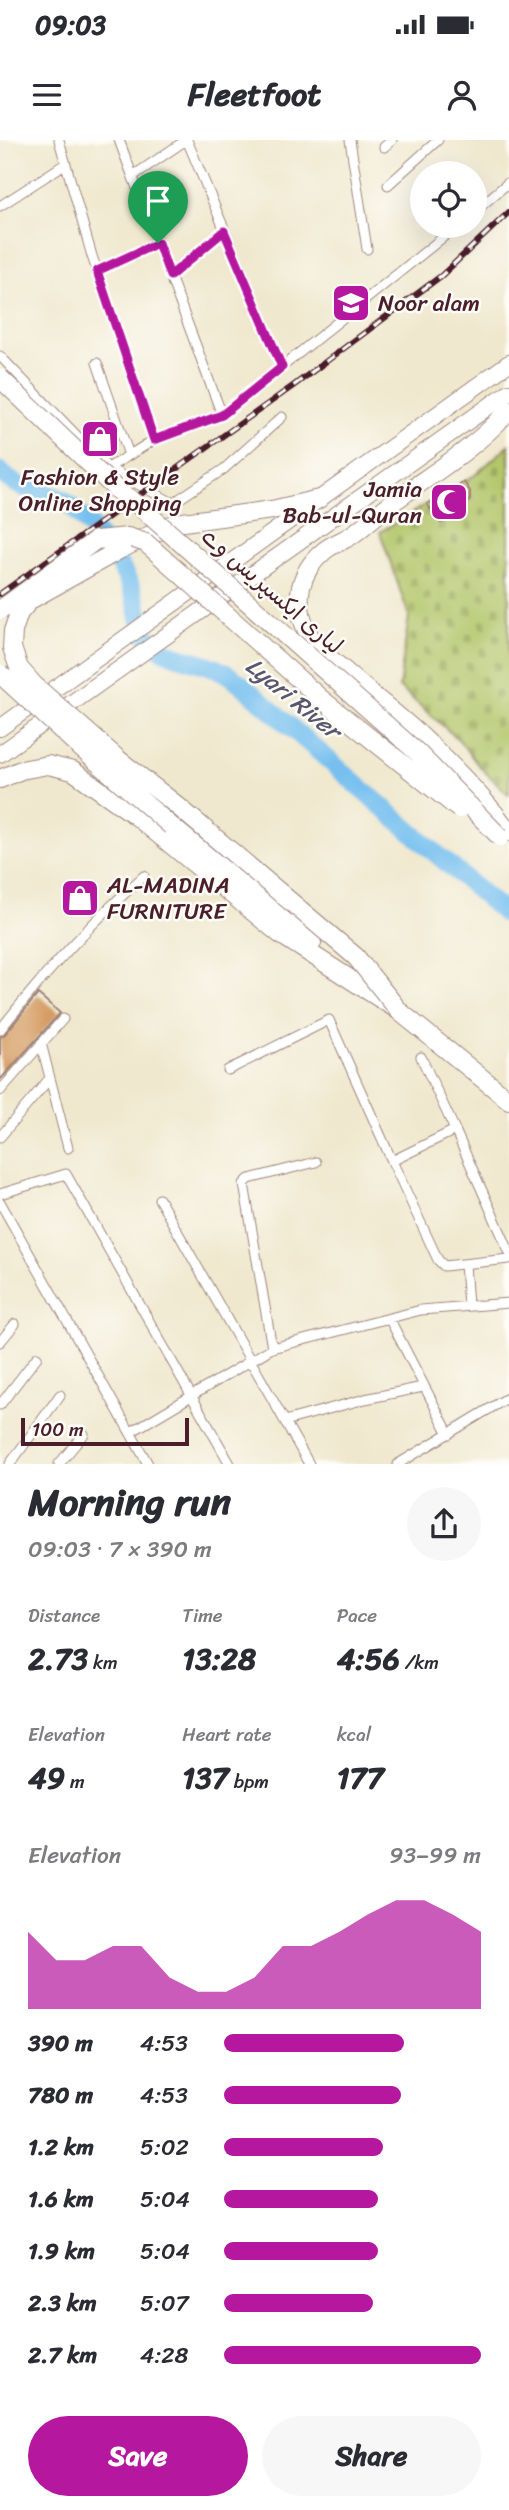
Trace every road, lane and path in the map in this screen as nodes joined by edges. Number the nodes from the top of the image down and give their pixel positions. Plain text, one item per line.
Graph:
1 (58, 140) edge
2 (119, 140) edge
3 (186, 140) edge
4 (350, 140) edge
5 (392, 140) edge
6 (438, 140) edge
7 (384, 147) dead end
8 (65, 163) junction
9 (133, 176) junction
10 (509, 181) edge
11 (388, 185) dead end
12 (487, 200) edge
13 (0, 206) edge
14 (224, 231) junction
15 (442, 238) edge
16 (158, 243) junction
17 (367, 249) dead end
18 (97, 271) junction
19 (170, 276) junction
20 (0, 356) edge
21 (97, 363) dead end
22 (509, 363) edge
23 (282, 367) junction
24 (0, 378) edge
25 (509, 392) edge
26 (509, 410) edge
27 (222, 415) junction
28 (282, 417) dead end
29 (154, 440) junction
30 (129, 455) junction
31 (108, 468) junction
32 (319, 499) junction
33 (0, 610) edge
34 (0, 674) edge
35 (0, 728) edge
36 (0, 754) edge
37 (1, 779) edge
38 (506, 838) edge
39 (144, 876) dead end
40 (400, 1012) junction
41 (63, 1019) dead end
42 (0, 1030) edge
43 (41, 1043) junction
44 (421, 1057) dead end
45 (228, 1070) dead end
46 (50, 1078) junction
47 (0, 1091) edge
48 (509, 1100) edge
49 (455, 1130) junction
50 (0, 1137) edge
51 (68, 1148) dead end
52 (392, 1161) junction
53 (316, 1162) dead end
54 (0, 1194) edge
55 (159, 1199) dead end
56 (0, 1202) edge
57 (509, 1251) edge
58 (509, 1259) edge
59 (465, 1264) junction
60 (509, 1303) edge
61 (468, 1306) junction
62 (389, 1318) junction
63 (15, 1324) dead end
64 (0, 1342) edge
65 (272, 1348) junction
66 (37, 1357) dead end
67 (251, 1361) junction
68 (423, 1387) junction
69 (60, 1395) dead end
70 (191, 1396) junction
71 (509, 1397) edge
72 (0, 1405) edge
73 (285, 1421) junction
74 (131, 1432) junction
75 (84, 1434) dead end
76 (449, 1434) junction
77 (10, 1464) edge
78 (59, 1464) edge
79 (148, 1464) edge
80 (230, 1464) edge
81 (309, 1464) edge
82 (398, 1464) edge

1 - 8 street
2 - 9 street
3 - 9 street
3 - 14 street
4 - 17 street
5 - 7 street
6 - 11 street
8 - 13 street
8 - 18 street
9 - 16 street
10 - 12 street
14 - 19 street
14 - 23 street
15 - 23 street
16 - 18 street
16 - 19 street
18 - 29 street
19 - 27 street
20 - 31 street
21 - 30 street
22 - 32 highway
23 - 27 street
24 - 38 highway, لیاری ایکسپریس وے, bridge
25 - 36 highway
26 - 38 highway
27 - 29 street
28 - 31 street
29 - 30 street
30 - 31 street
32 - 35 highway
32 - 40 highway, bridge
33 - 38 highway, bridge
34 - 40 highway, bridge
37 - 40 highway
39 - 42 street
40 - 48 highway
41 - 43 street
43 - 46 street
43 - 47 street
44 - 49 street
45 - 52 street
46 - 50 street
46 - 51 street
49 - 52 street
49 - 57 street
52 - 59 street
53 - 65 street
54 - 70 street
55 - 67 street
56 - 74 street
58 - 59 street
59 - 61 street
60 - 61 street
61 - 62 street
62 - 65 street
62 - 68 street
63 - 64 street
65 - 67 street
66 - 72 street
67 - 70 street
67 - 73 street
68 - 73 street
68 - 76 street
69 - 77 street
70 - 74 street
70 - 80 street
71 - 76 street
73 - 81 street
74 - 79 street
75 - 78 street
76 - 82 street

